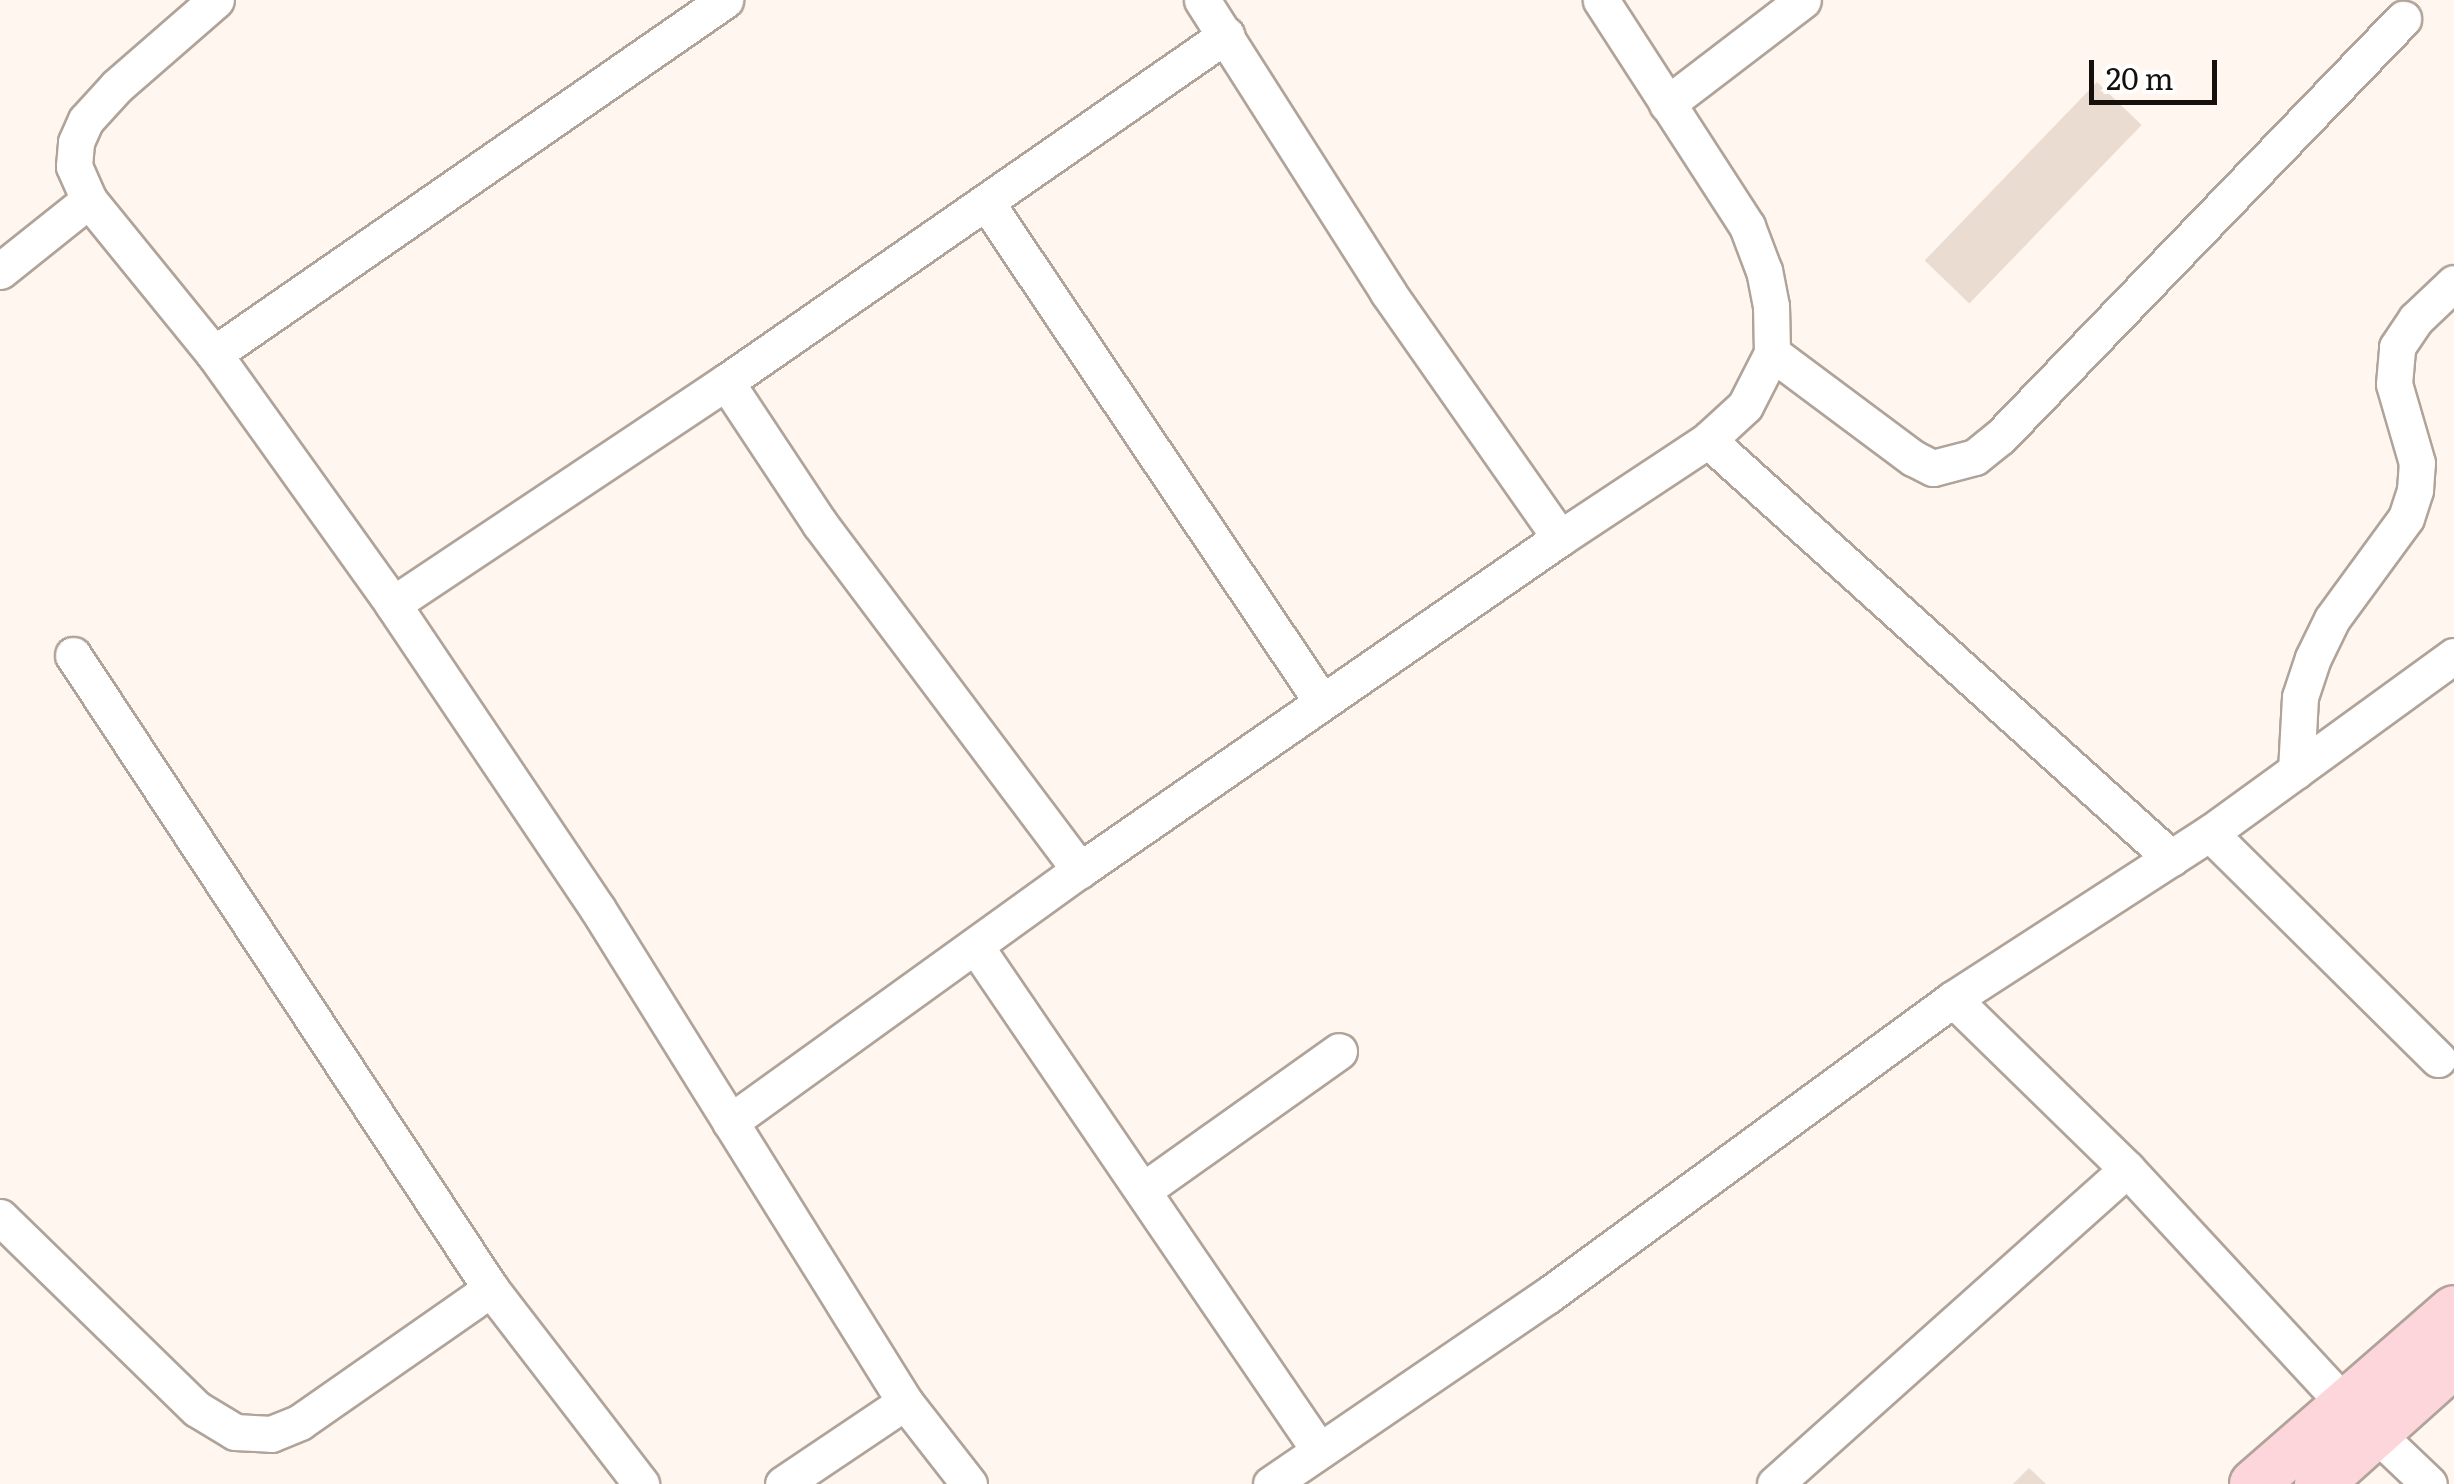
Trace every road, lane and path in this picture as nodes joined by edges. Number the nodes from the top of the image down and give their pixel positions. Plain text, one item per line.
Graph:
1 (216, 0) edge
2 (725, 0) edge
3 (1202, 0) edge
4 (1600, 0) edge
5 (1803, 0) edge
6 (2403, 19) dead end
7 (1226, 35) junction
8 (1668, 104) junction
9 (90, 200) junction
10 (986, 202) junction
11 (0, 272) edge
12 (2454, 283) edge
13 (214, 354) junction
14 (1772, 354) junction
15 (726, 382) junction
16 (1708, 440) junction
17 (1560, 538) junction
18 (394, 604) junction
19 (73, 656) dead end
20 (2454, 656) edge
21 (1322, 702) junction
22 (2296, 772) junction
23 (2210, 832) junction
24 (2171, 858) junction
25 (1080, 870) junction
26 (976, 947) junction
27 (1953, 1000) junction
28 (1339, 1051) dead end
29 (2449, 1060) edge
30 (730, 1122) junction
31 (2127, 1169) junction
32 (1144, 1189) junction
33 (0, 1217) edge
34 (491, 1289) junction
35 (2454, 1310) edge
36 (2454, 1363) edge
37 (905, 1402) junction
38 (2360, 1418) junction
39 (1319, 1450) junction
40 (640, 1484) edge
41 (784, 1484) edge
42 (970, 1484) edge
43 (1271, 1484) edge
44 (1775, 1484) edge
45 (2254, 1484) edge
46 (2319, 1484) edge
47 (2429, 1484) edge

1 - 9 street
2 - 13 street
3 - 7 street
4 - 8 street
5 - 8 street
6 - 14 street
7 - 10 street
7 - 17 street
8 - 14 street
9 - 11 street
9 - 13 street
10 - 15 street
10 - 21 street
12 - 22 street
13 - 18 street
14 - 16 street
15 - 18 street
15 - 25 street
16 - 17 street
16 - 24 street
17 - 21 street
18 - 30 street
19 - 34 street
20 - 22 street
21 - 25 street
22 - 23 street
23 - 24 street
23 - 29 street
24 - 27 street
25 - 26 street
26 - 30 street
26 - 32 street
27 - 31 street
27 - 39 street
28 - 32 street
30 - 37 street
31 - 38 street
31 - 44 street
32 - 39 street
33 - 34 street
34 - 40 street
35 - 38 street
36 - 38 street
37 - 41 street
37 - 42 street
38 - 45 street
38 - 46 street
38 - 47 street
39 - 43 street

